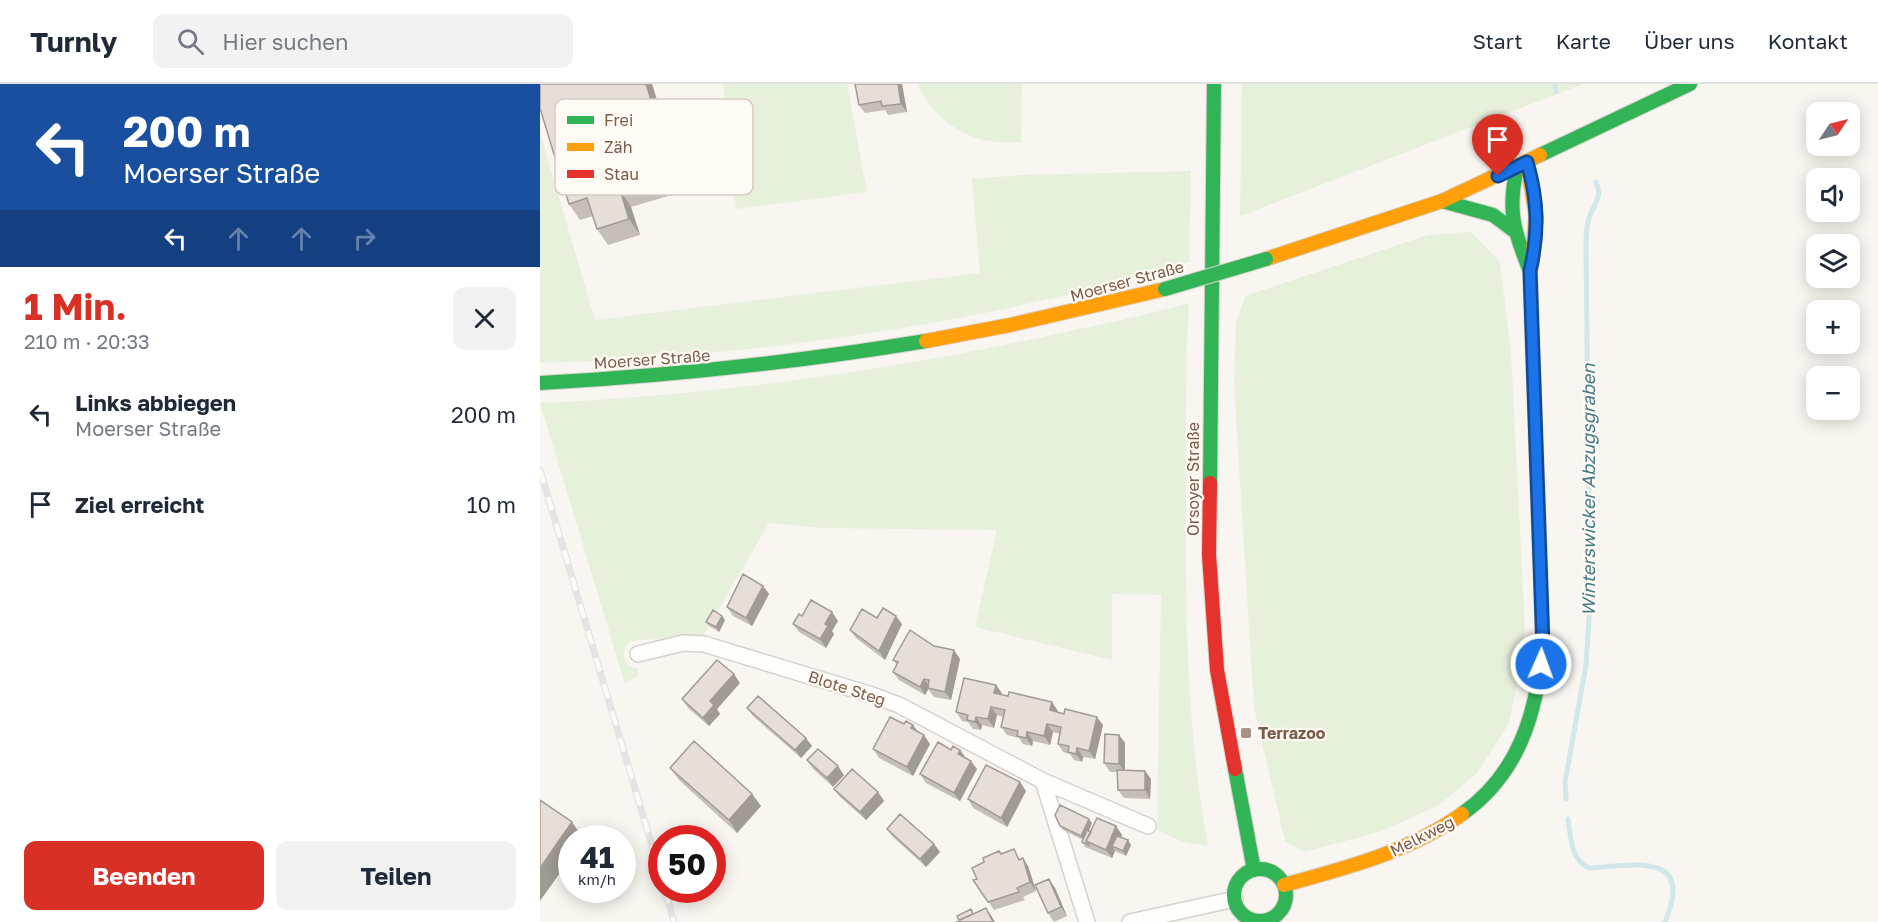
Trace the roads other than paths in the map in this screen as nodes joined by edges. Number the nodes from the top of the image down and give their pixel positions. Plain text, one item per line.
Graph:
1 (1214, 84) edge
2 (1690, 84) edge
3 (1522, 165) junction
4 (1442, 201) junction
5 (1513, 230) junction
6 (1530, 271) junction
7 (540, 383) edge
8 (638, 654) dead end
9 (1043, 781) junction
10 (1148, 826) dead end
11 (1254, 870) junction
12 (1284, 885) junction
13 (1235, 899) junction
14 (1264, 921) edge
15 (1087, 922) edge
16 (1130, 922) edge

1 - 11 main road, Orsoyer Straße
2 - 3 main road, Moerser Straße
3 - 4 main road, Moerser Straße
3 - 5 main road, Melkweg
3 - 6 main road, Melkweg
4 - 5 main road
4 - 7 main road, Moerser Straße, bridge
5 - 6 main road, Melkweg
6 - 12 main road, Melkweg
8 - 9 street, Blote Steg
9 - 10 street, Blote Steg
9 - 15 street
11 - 12 main road
11 - 13 main road
12 - 14 main road
13 - 14 main road
13 - 16 street

